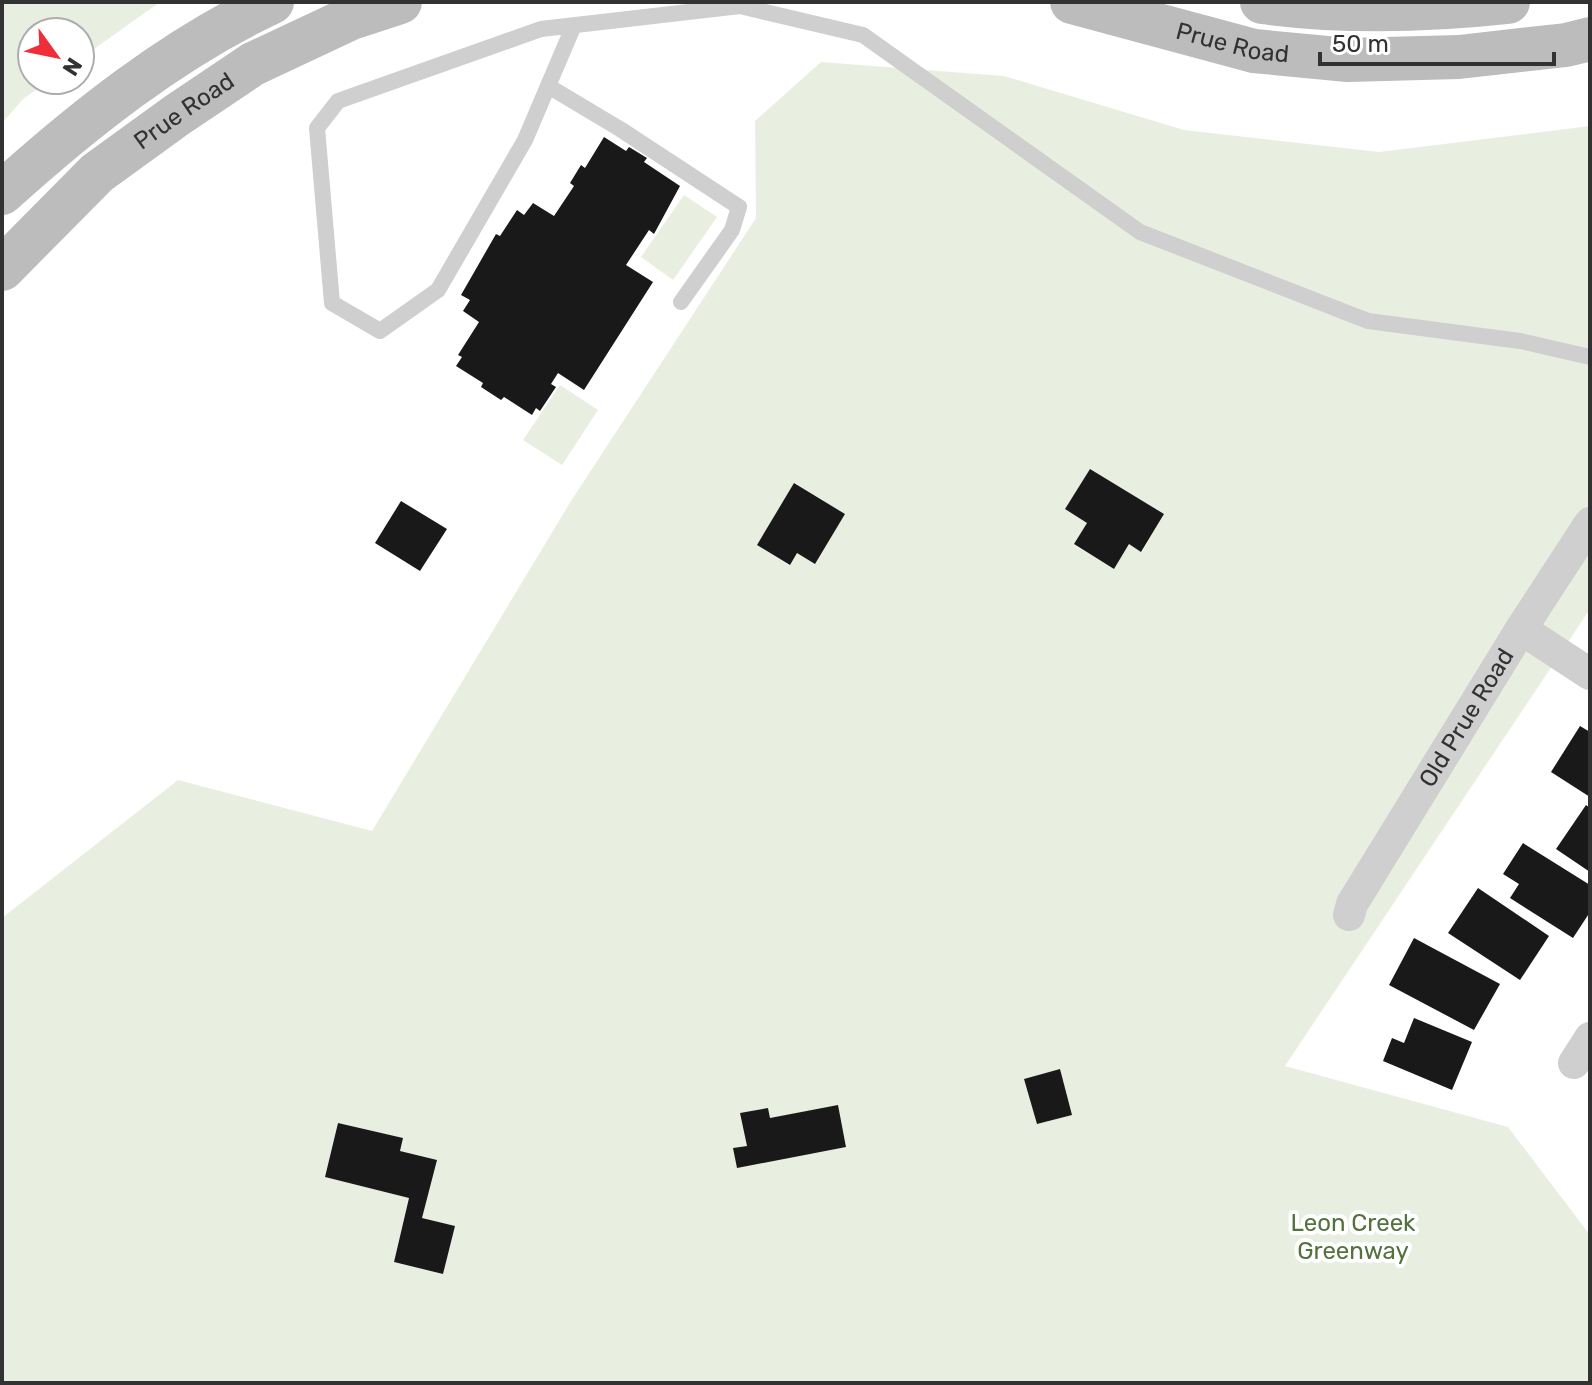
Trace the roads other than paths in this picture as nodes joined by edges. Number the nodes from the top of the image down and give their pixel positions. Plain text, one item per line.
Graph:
1 (272, 2) edge
2 (400, 2) edge
3 (1072, 2) edge
4 (1262, 2) edge
5 (1508, 2) edge
6 (574, 25) junction
7 (1590, 39) edge
8 (548, 86) junction
9 (2, 193) edge
10 (2, 269) edge
11 (681, 302) dead end
12 (1590, 357) edge
13 (1590, 523) edge
14 (1521, 629) junction
15 (1590, 674) edge
16 (1349, 915) dead end

1 - 9 main road, Prue Road
2 - 10 main road, Prue Road
3 - 7 main road, Prue Road
4 - 5 main road, Prue Road
6 - 8 lane
6 - 8 lane
6 - 12 lane
8 - 11 lane
13 - 14 street, Old Prue Road
14 - 15 street
14 - 16 street, Old Prue Road

